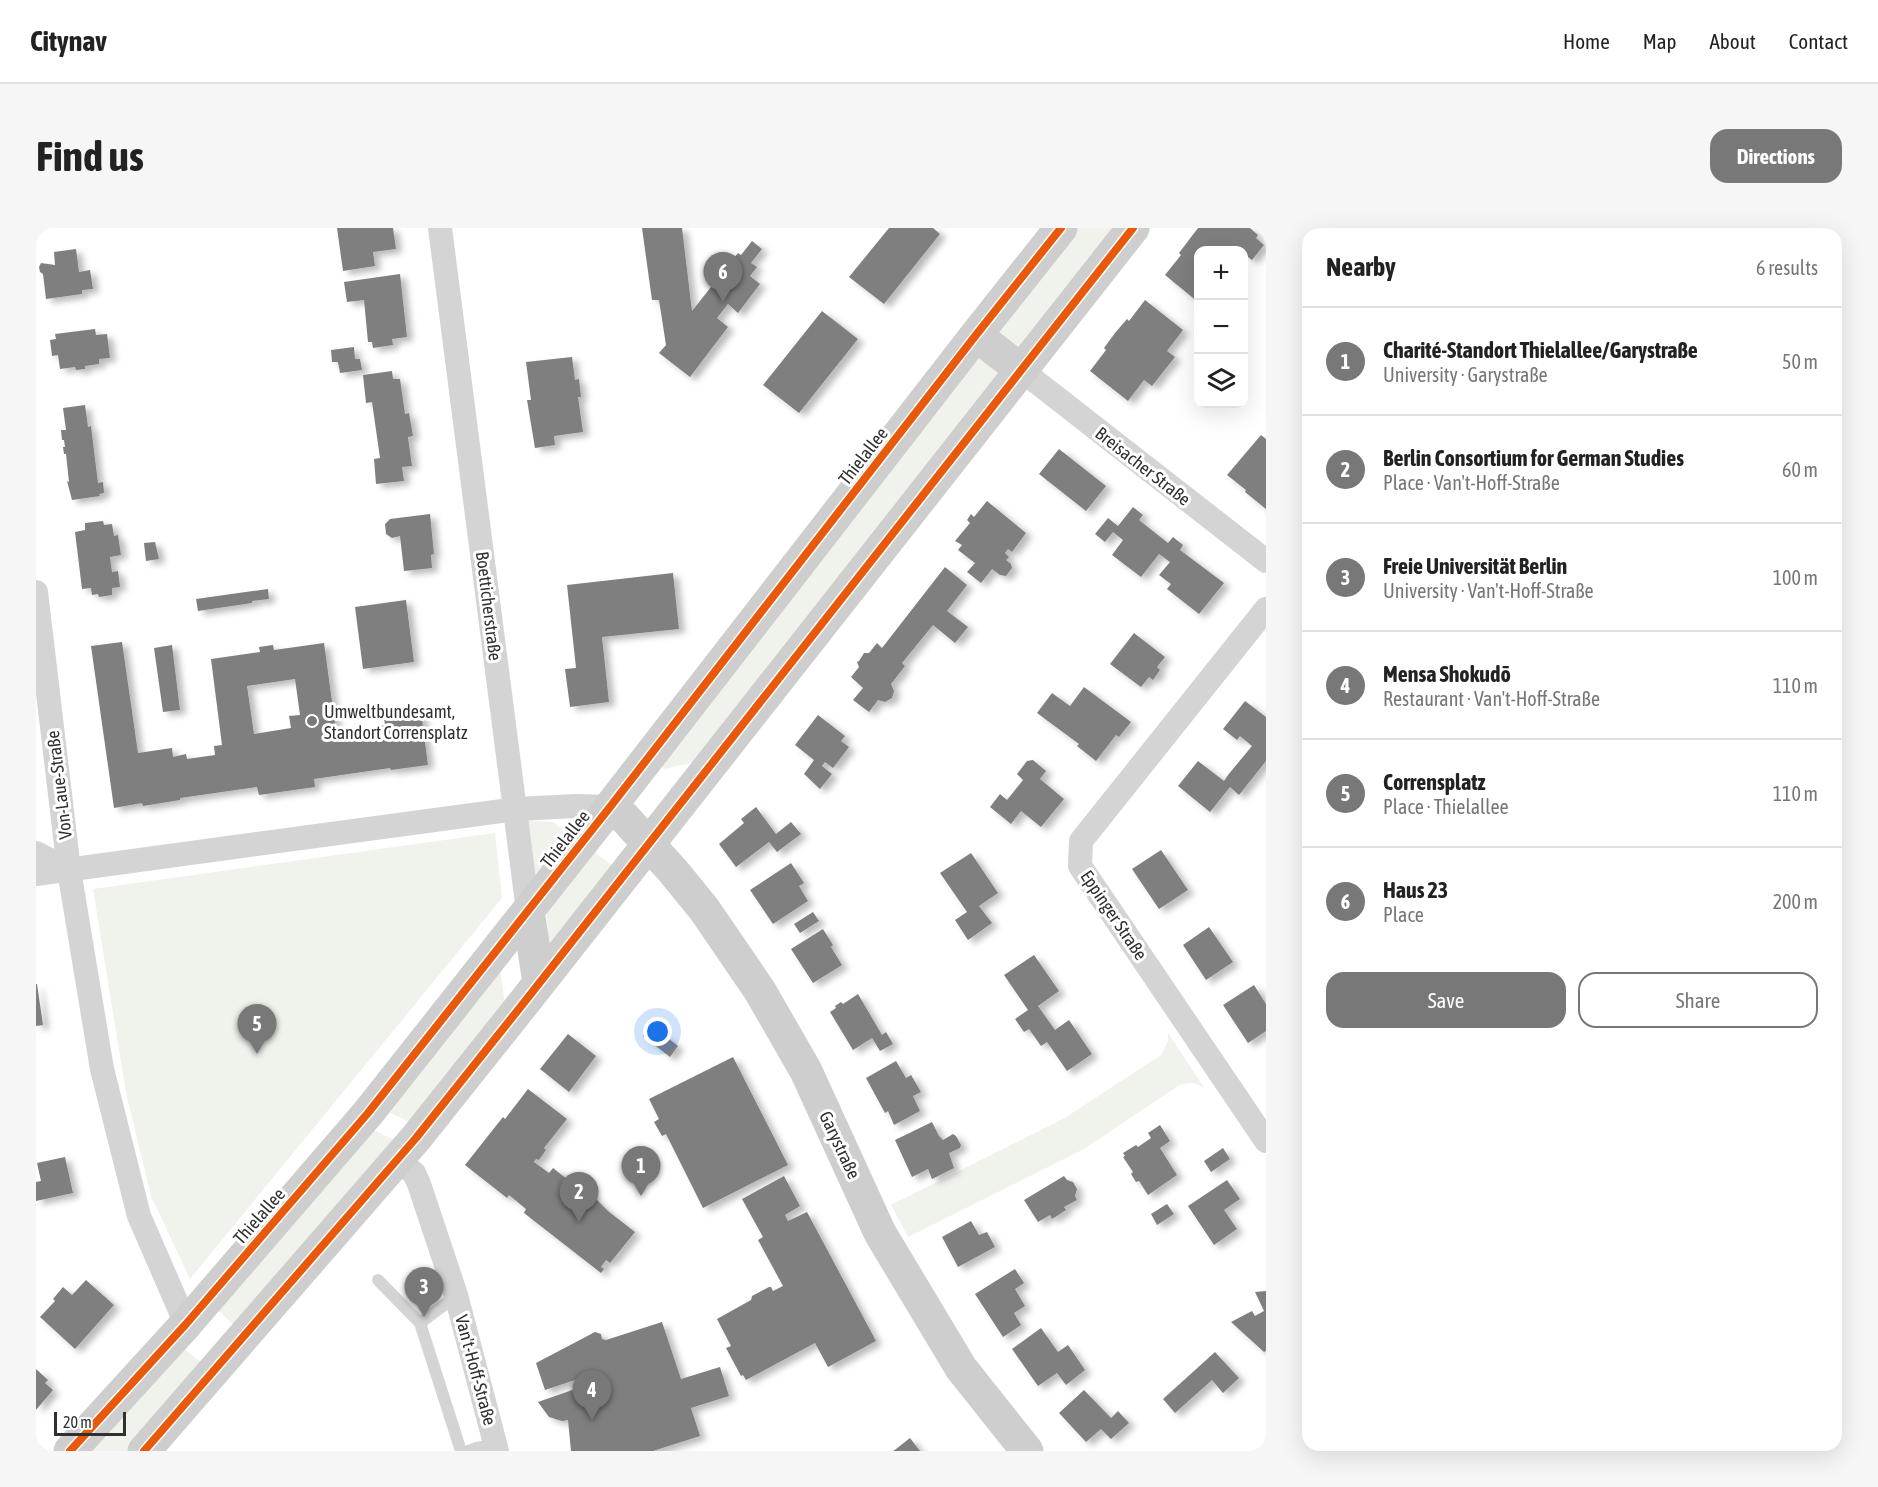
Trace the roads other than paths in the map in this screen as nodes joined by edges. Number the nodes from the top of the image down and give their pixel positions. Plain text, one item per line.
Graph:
1 (440, 228) edge
2 (1061, 228) edge
3 (1133, 228) edge
4 (976, 335) junction
5 (1021, 370) junction
6 (1266, 561) edge
7 (36, 592) edge
8 (1266, 609) edge
9 (610, 807) junction
10 (516, 809) junction
11 (648, 843) junction
12 (36, 853) edge
13 (69, 870) junction
14 (36, 874) edge
15 (528, 911) junction
16 (539, 983) junction
17 (1266, 1141) edge
18 (397, 1160) junction
19 (378, 1280) dead end
20 (456, 1294) junction
21 (420, 1323) junction
22 (186, 1324) junction
23 (224, 1358) junction
24 (497, 1448) edge
25 (70, 1451) edge
26 (144, 1451) edge
27 (461, 1451) edge
28 (468, 1451) edge
29 (1027, 1451) edge

1 - 10 street, Boetticherstraße
2 - 4 main road, Thielallee
3 - 5 main road
4 - 5 main road
4 - 9 main road, Thielallee
5 - 6 street, Breisacher Straße
5 - 11 main road
7 - 13 street, Von-Laue-Straße
8 - 17 street, Eppinger Straße
9 - 10 street
9 - 11 main road, Garystraße
9 - 15 main road, Thielallee
10 - 13 street
10 - 15 street, Boetticherstraße
11 - 16 main road
11 - 29 main road, Garystraße
12 - 13 street
13 - 14 street
13 - 22 street, Von-Laue-Straße
15 - 16 main road, Boetticherstraße
15 - 22 main road, Thielallee
16 - 18 main road
18 - 20 street, Van't-Hoff-Straße
18 - 23 main road
19 - 21 lane
20 - 21 lane
20 - 24 street, Van't-Hoff-Straße
21 - 27 lane
22 - 23 main road
22 - 25 main road, Thielallee
23 - 26 main road
24 - 28 lane

